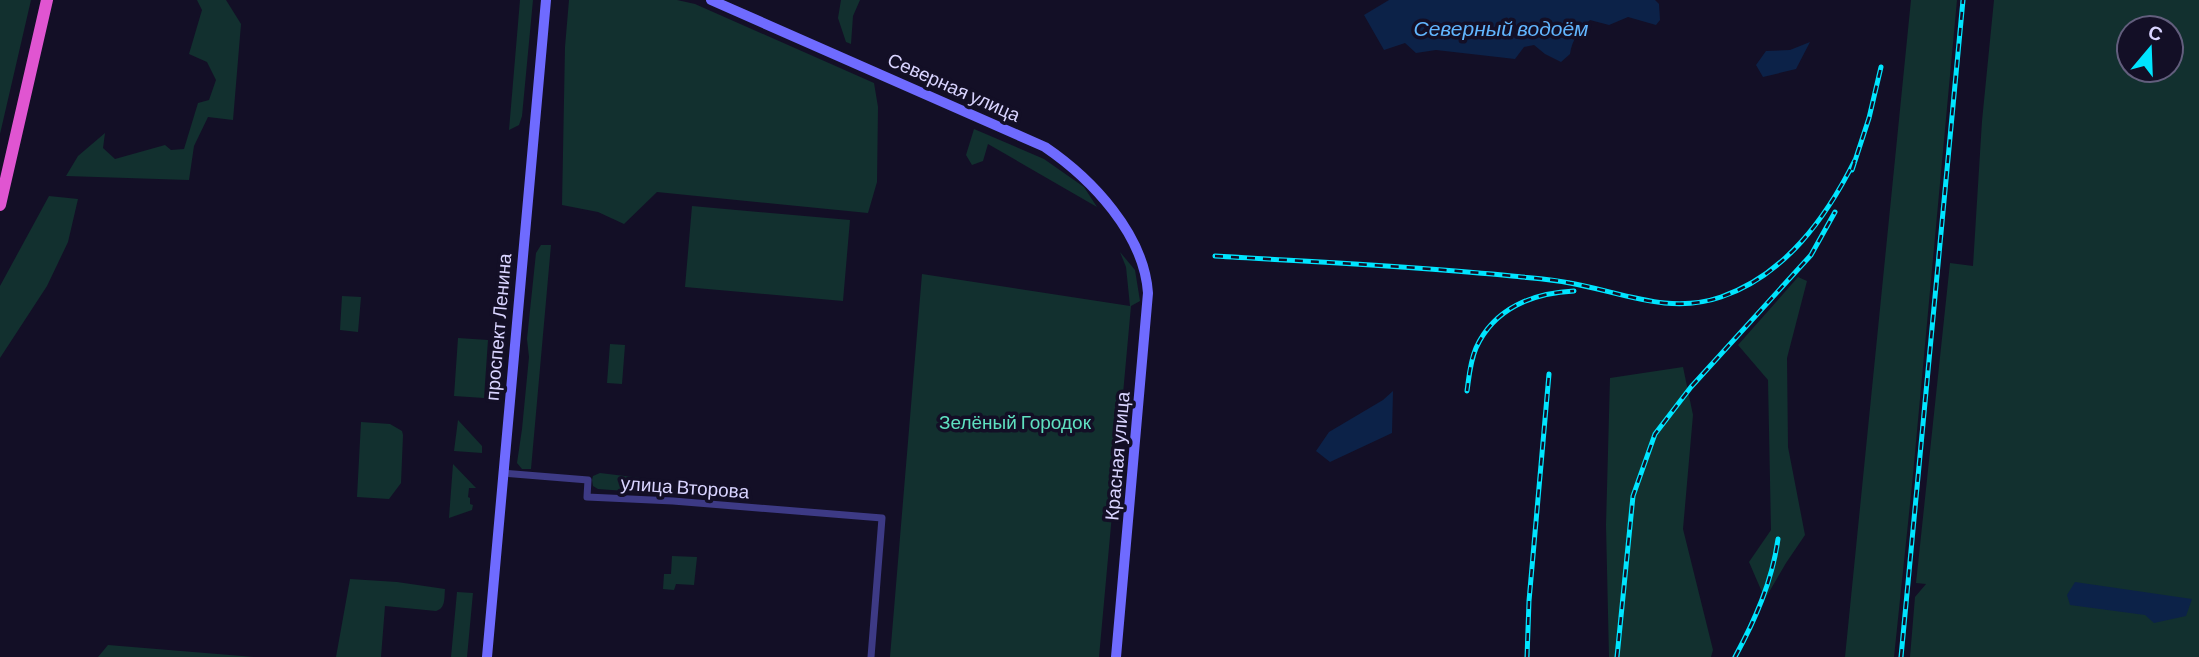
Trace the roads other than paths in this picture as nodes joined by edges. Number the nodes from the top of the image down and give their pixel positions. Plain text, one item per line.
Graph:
1 (47, 0) edge
2 (546, 0) edge
3 (711, 0) edge
4 (5, 162) edge
5 (0, 205) edge
6 (1141, 258) joint
7 (503, 473) junction
8 (487, 657) edge
9 (871, 657) edge
10 (1116, 657) edge

1 - 4 highway
2 - 7 main road, проспект Ленина
3 - 6 main road, Северная улица
4 - 5 highway
6 - 10 main road, Красная улица
7 - 8 main road, проспект Ленина
7 - 9 street, улица Второва

